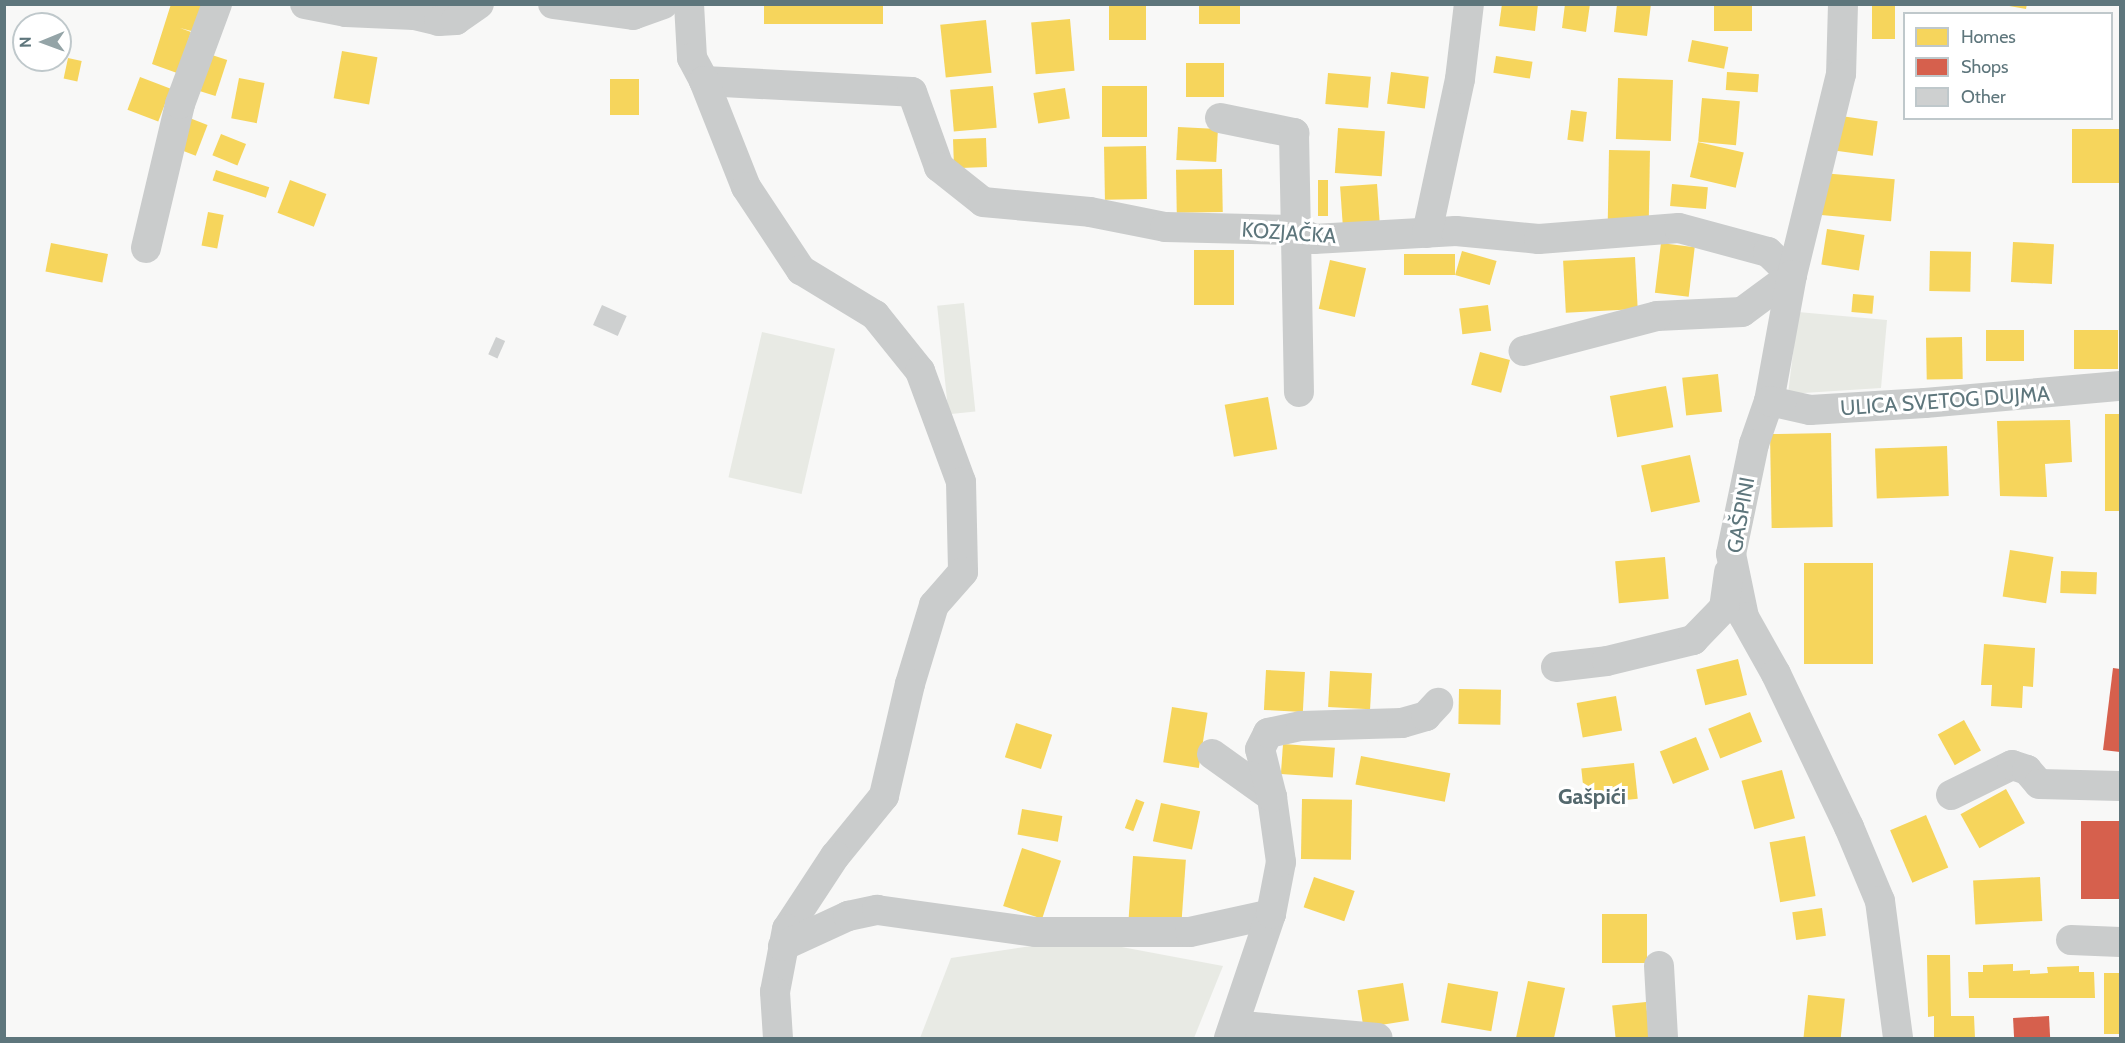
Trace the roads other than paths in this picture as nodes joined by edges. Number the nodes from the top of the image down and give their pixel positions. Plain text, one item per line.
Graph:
1 (217, 4) edge
2 (305, 4) edge
3 (479, 4) edge
4 (553, 4) edge
5 (663, 4) edge
6 (669, 4) edge
7 (689, 4) edge
8 (1469, 4) edge
9 (1843, 4) edge
10 (698, 70) junction
11 (1220, 118) dead end
12 (1296, 230) junction
13 (1427, 232) junction
14 (146, 248) dead end
15 (1791, 275) junction
16 (1524, 351) dead end
17 (2121, 386) edge
18 (1299, 392) dead end
19 (1769, 401) junction
20 (1731, 554) junction
21 (1556, 667) dead end
22 (1438, 703) dead end
23 (1212, 753) dead end
24 (2121, 786) edge
25 (1951, 795) dead end
26 (1272, 797) junction
27 (1271, 914) junction
28 (2071, 940) dead end
29 (2121, 942) edge
30 (783, 946) junction
31 (1659, 966) dead end
32 (1231, 1035) edge
33 (778, 1038) edge
34 (1378, 1038) edge
35 (1663, 1038) edge
36 (1898, 1038) edge

1 - 14 street
2 - 3 street
4 - 5 street
6 - 10 street
7 - 10 street
8 - 13 street
9 - 15 street, GAŠPINI
10 - 12 street, KOZJAČKA
10 - 30 street
11 - 12 street
12 - 13 street, KOZJAČKA
12 - 18 street
13 - 15 street, KOZJAČKA
15 - 16 street
15 - 19 street, GAŠPINI
17 - 19 street, ULICA SVETOG DUJMA
19 - 20 street, GAŠPINI
20 - 21 street
20 - 36 street, GAŠPINI
22 - 26 street
23 - 26 street
24 - 25 street
26 - 27 street
27 - 30 street
27 - 32 street
28 - 29 street
30 - 33 street
31 - 35 street
32 - 34 street

